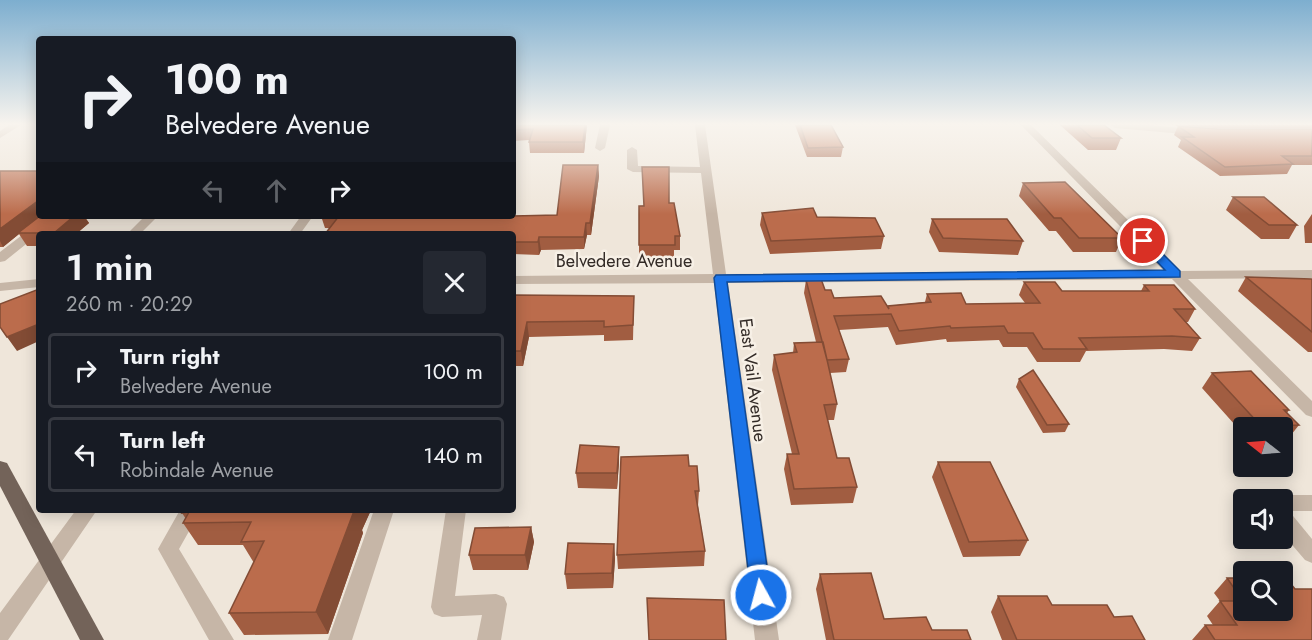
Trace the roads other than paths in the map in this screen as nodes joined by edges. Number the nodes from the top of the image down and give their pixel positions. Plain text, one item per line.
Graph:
1 (632, 155) edge
2 (704, 155) edge
3 (1056, 155) edge
4 (706, 170) junction
5 (51, 219) edge
6 (149, 219) edge
7 (136, 231) edge
8 (0, 258) edge
9 (1176, 274) junction
10 (1312, 274) edge
11 (720, 278) junction
12 (516, 280) edge
13 (36, 283) edge
14 (0, 287) edge
15 (1312, 411) edge
16 (0, 468) edge
17 (1293, 502) edge
18 (1312, 503) edge
19 (85, 513) edge
20 (189, 513) edge
21 (383, 513) edge
22 (456, 513) edge
23 (1293, 531) edge
24 (1312, 554) edge
25 (50, 562) junction
26 (0, 632) edge
27 (92, 640) edge
28 (222, 640) edge
29 (340, 640) edge
30 (489, 640) edge
31 (767, 640) edge

1 - 4 street
2 - 4 street, East Vail Avenue
3 - 9 street
4 - 11 street, East Vail Avenue
5 - 8 street
6 - 7 street
9 - 10 street, Belvedere Avenue
9 - 11 street, Belvedere Avenue
9 - 15 street
11 - 12 street, Belvedere Avenue
11 - 31 street, East Vail Avenue
13 - 14 street
16 - 25 main road
17 - 18 street
19 - 25 street
20 - 28 street
21 - 29 street
22 - 30 street
23 - 24 street
25 - 26 street
25 - 27 main road

